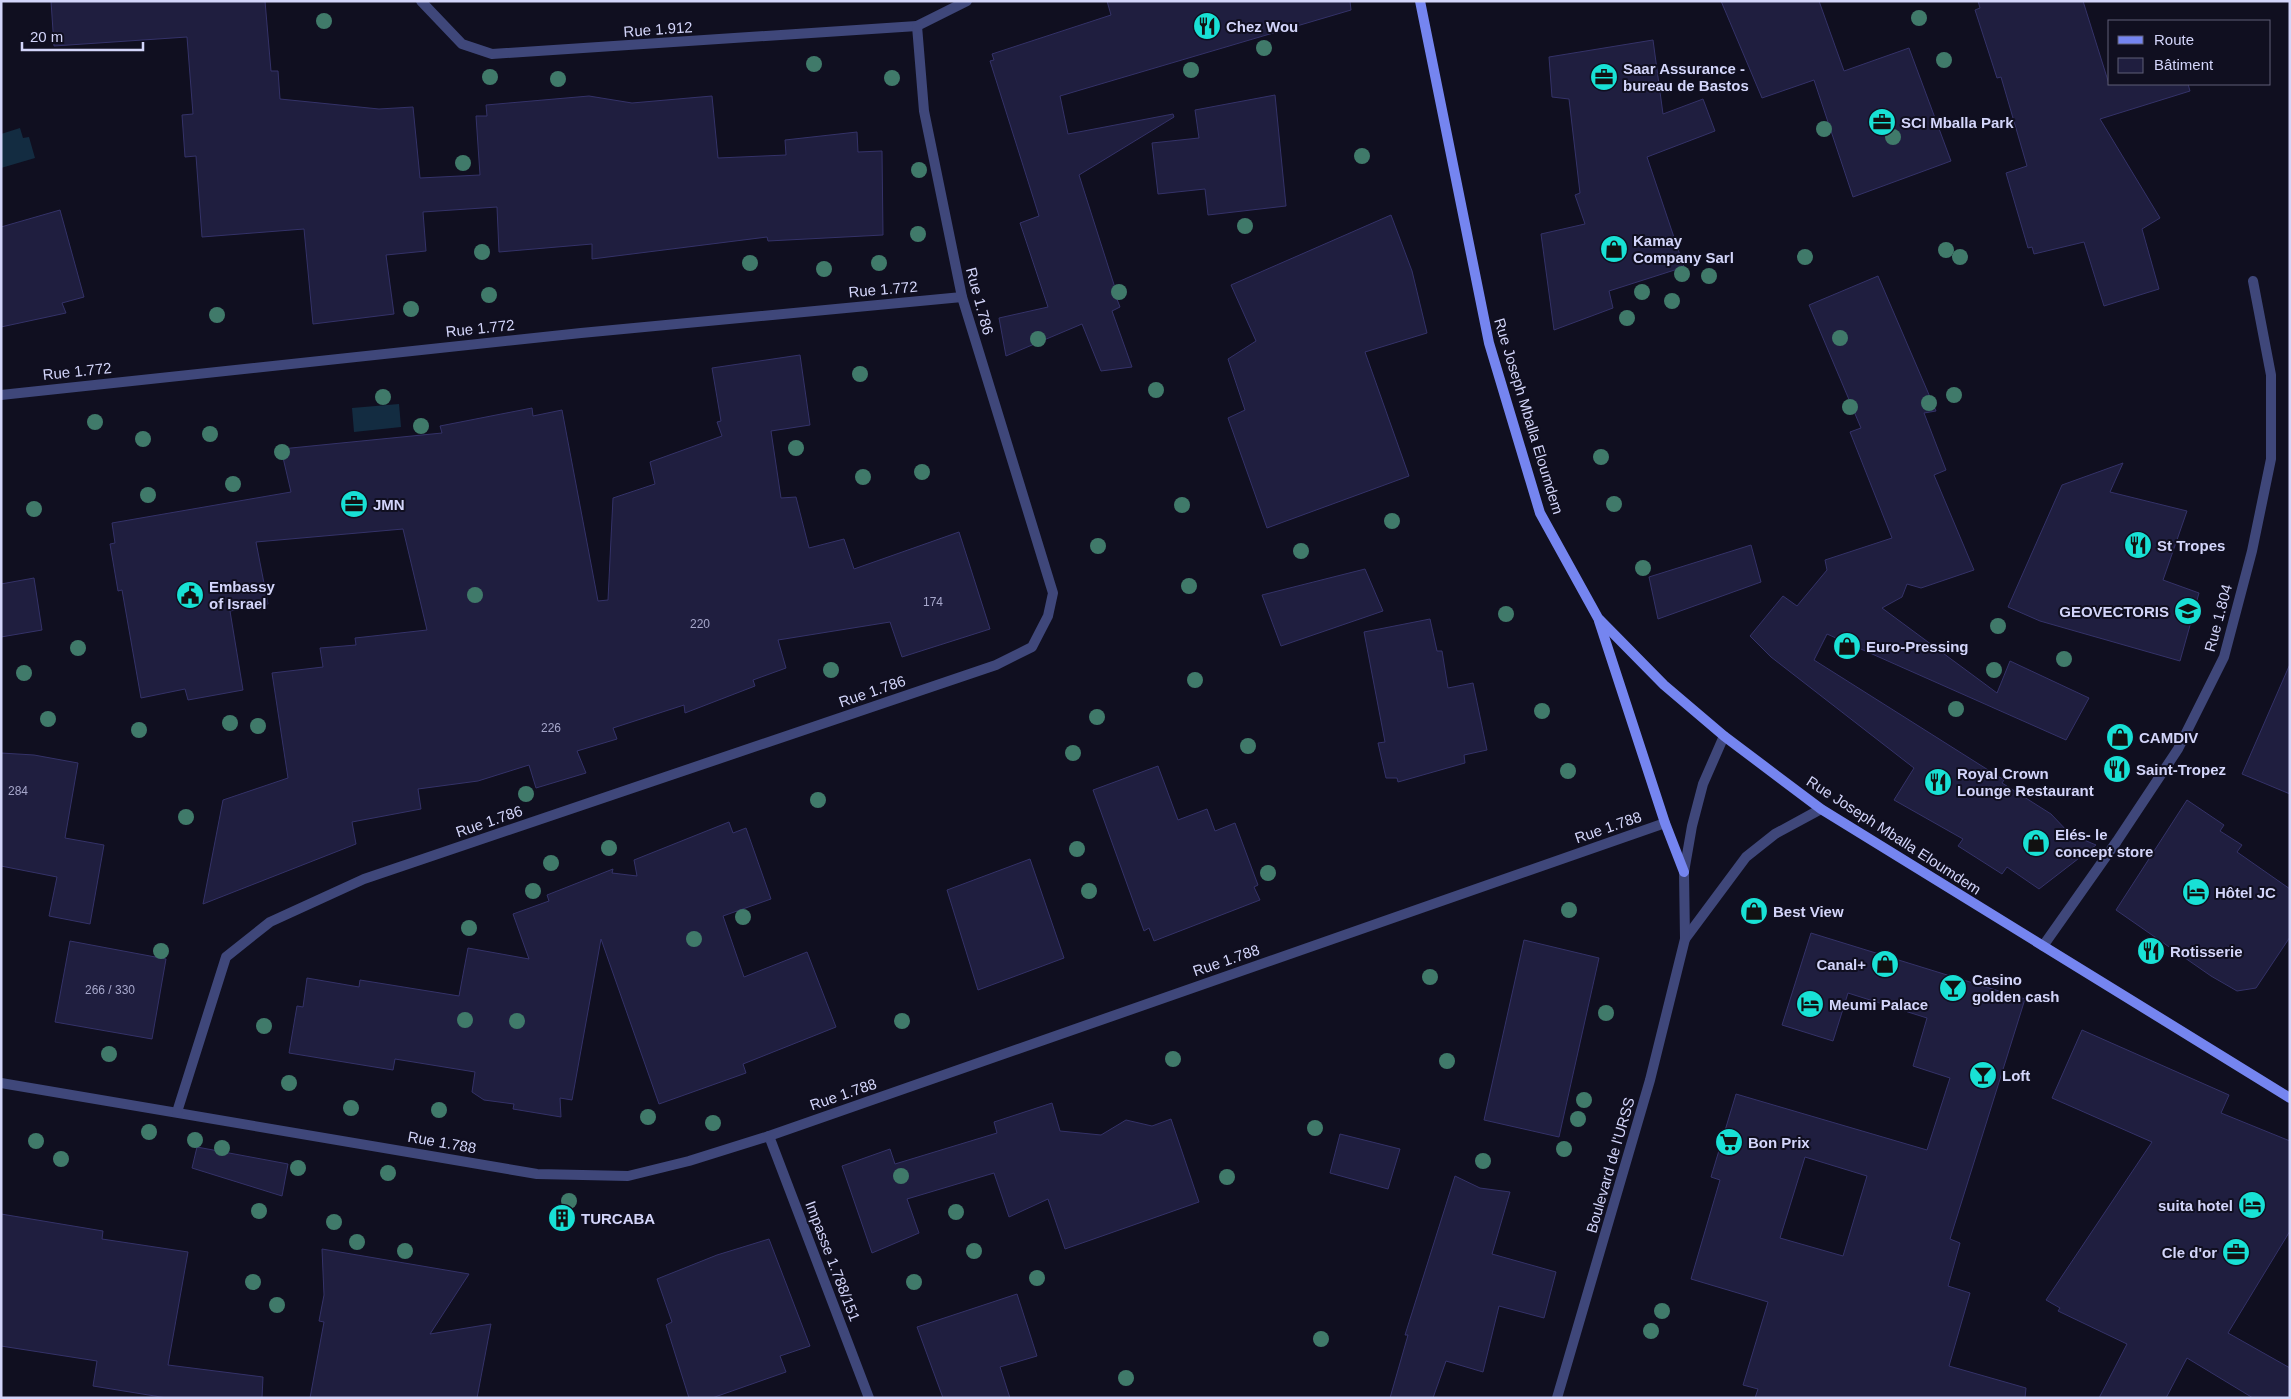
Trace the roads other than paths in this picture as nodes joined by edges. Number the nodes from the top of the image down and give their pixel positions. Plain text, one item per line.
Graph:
1 (421, 1) edge
2 (967, 1) edge
3 (1422, 2) edge
4 (917, 26) junction
5 (2253, 281) dead end
6 (962, 297) junction
7 (1, 395) edge
8 (1598, 618) junction
9 (1724, 736) junction
10 (1821, 809) junction
11 (1665, 823) junction
12 (1684, 872) junction
13 (1685, 939) junction
14 (2043, 946) junction
15 (1, 1083) edge
16 (2290, 1098) edge
17 (177, 1112) junction
18 (769, 1136) junction
19 (869, 1398) edge
20 (1557, 1398) edge

1 - 4 street, Rue 1.912
2 - 4 street
3 - 8 main road, Rue Joseph Mballa Eloumdem
4 - 6 street, Rue 1.786
5 - 14 street, Rue 1.804
6 - 7 street, Rue 1.772
6 - 17 street, Rue 1.786
8 - 9 main road, Rue Joseph Mballa Eloumdem
8 - 11 main road
9 - 10 main road, Rue Joseph Mballa Eloumdem
9 - 12 street
10 - 13 street
10 - 14 main road, Rue Joseph Mballa Eloumdem
11 - 12 main road
11 - 18 street, Rue 1.788
12 - 13 street
13 - 20 street, Boulevard de l'URSS
14 - 16 main road, Rue Joseph Mballa Eloumdem
15 - 17 street, Rue 1.788
17 - 18 street, Rue 1.788
18 - 19 street, Impasse 1.788/151

